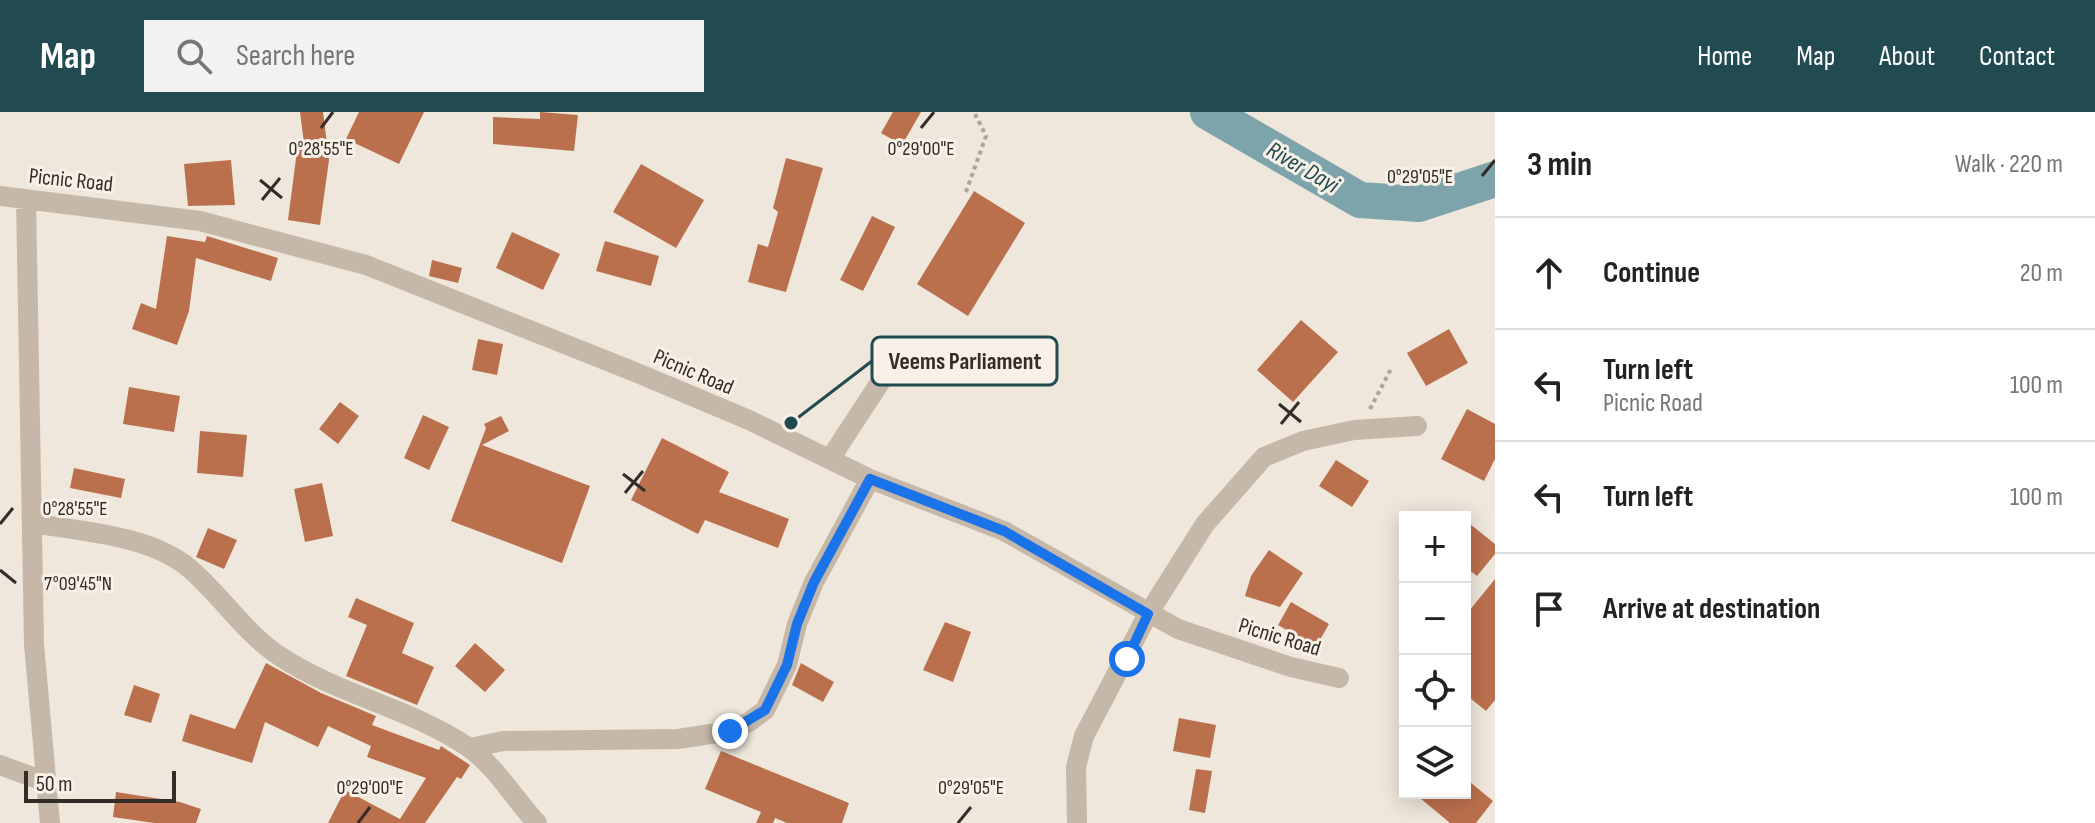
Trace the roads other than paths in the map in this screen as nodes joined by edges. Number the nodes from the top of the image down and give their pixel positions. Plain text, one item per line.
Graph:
1 (0, 196) edge
2 (26, 199) junction
3 (949, 358) dead end
4 (1417, 426) dead end
5 (830, 459) junction
6 (870, 479) junction
7 (33, 523) junction
8 (1148, 614) junction
9 (1339, 678) dead end
10 (470, 748) junction
11 (0, 765) edge
12 (46, 782) junction
13 (50, 823) edge
14 (537, 823) edge
15 (1077, 823) edge

1 - 2 street, Picnic Road
2 - 5 street, Picnic Road
2 - 7 street
3 - 5 street
4 - 8 street
5 - 6 street, Picnic Road
6 - 8 street, Picnic Road
6 - 10 street
7 - 10 street
7 - 12 street
8 - 9 street, Picnic Road
8 - 15 street
10 - 14 street
11 - 12 street
12 - 13 street

